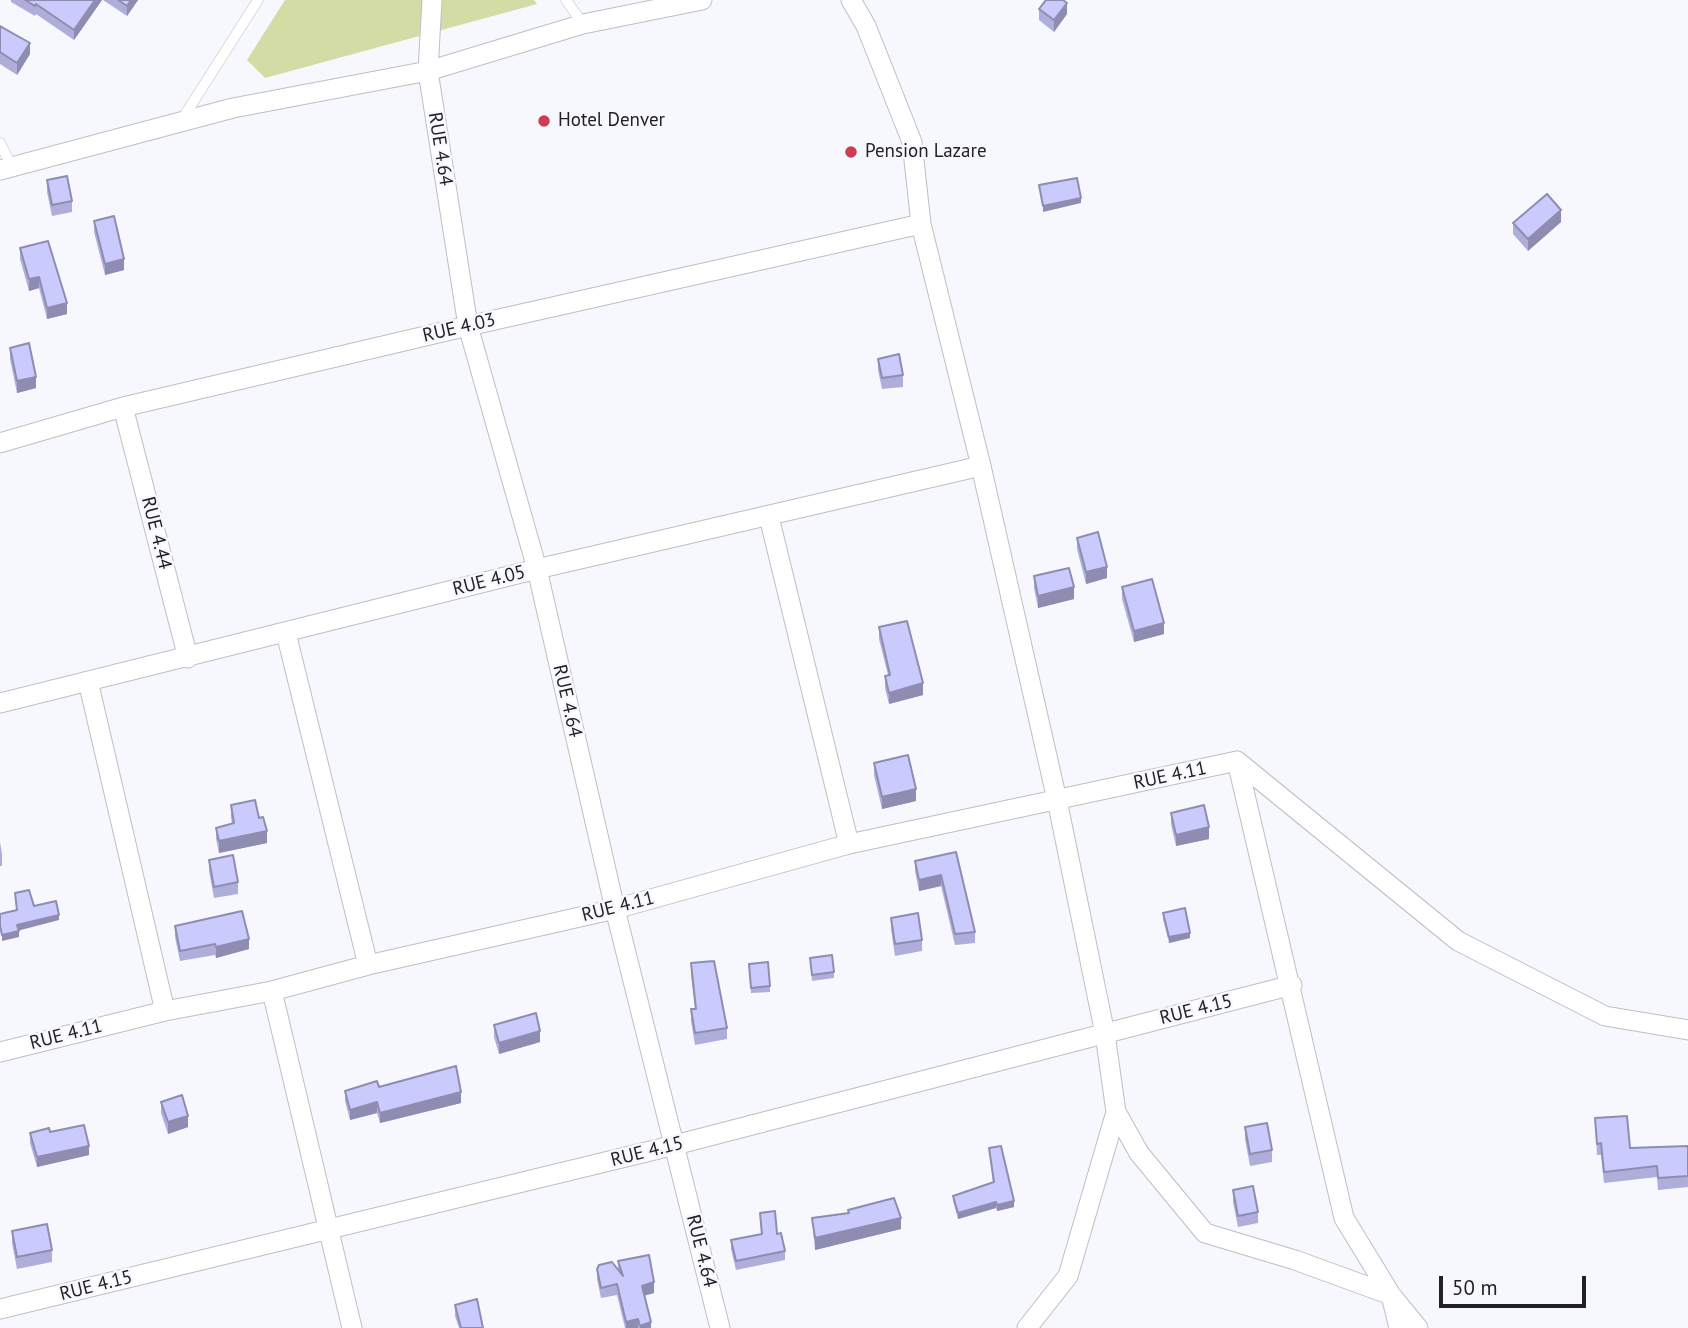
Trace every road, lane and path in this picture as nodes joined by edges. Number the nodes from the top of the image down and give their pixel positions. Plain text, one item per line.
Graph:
1 (258, 0) edge
2 (432, 0) edge
3 (566, 0) edge
4 (702, 0) edge
5 (851, 0) edge
6 (583, 24) junction
7 (428, 71) junction
8 (180, 123) junction
9 (0, 143) edge
10 (7, 170) edge
11 (921, 224) junction
12 (468, 326) junction
13 (123, 407) junction
14 (0, 443) edge
15 (981, 466) junction
16 (769, 517) junction
17 (537, 569) junction
18 (286, 633) junction
19 (188, 658) junction
20 (89, 681) junction
21 (0, 703) edge
22 (1237, 761) junction
23 (1057, 800) junction
24 (849, 844) junction
25 (615, 909) junction
26 (368, 965) junction
27 (1292, 985) junction
28 (272, 991) junction
29 (165, 1011) junction
30 (1688, 1030) edge
31 (1105, 1034) junction
32 (0, 1052) edge
33 (1116, 1112) junction
34 (675, 1145) junction
35 (328, 1230) junction
36 (1391, 1295) junction
37 (0, 1309) edge
38 (352, 1328) edge
39 (720, 1328) edge
40 (1027, 1328) edge
41 (1399, 1328) edge
42 (1418, 1328) edge

1 - 8 lane
2 - 7 street, RUE 4.64
3 - 6 lane
4 - 6 street
5 - 11 street
6 - 7 street
7 - 8 street
7 - 12 street, RUE 4.64
8 - 10 street
9 - 10 lane
11 - 12 street, RUE 4.03
11 - 15 street
12 - 13 street, RUE 4.03
12 - 17 street, RUE 4.64
13 - 14 street, RUE 4.03
13 - 19 street, RUE 4.44
15 - 16 street, RUE 4.05
15 - 23 street
16 - 17 street, RUE 4.05
16 - 24 street
17 - 18 street, RUE 4.05
17 - 25 street, RUE 4.64
18 - 19 street, RUE 4.05
18 - 26 street
19 - 20 street, RUE 4.05
20 - 21 street, RUE 4.05
20 - 29 street
22 - 23 street, RUE 4.11
22 - 27 street
22 - 30 street
23 - 24 street, RUE 4.11
23 - 31 street
24 - 25 street, RUE 4.11
25 - 26 street, RUE 4.11
25 - 34 street, RUE 4.64
26 - 28 street, RUE 4.11
27 - 31 street, RUE 4.15
27 - 36 street
28 - 29 street, RUE 4.11
28 - 35 street
29 - 32 street, RUE 4.11
31 - 33 street
31 - 34 street, RUE 4.15
33 - 36 street
33 - 40 street
34 - 35 street, RUE 4.15
34 - 39 street, RUE 4.64
35 - 37 street, RUE 4.15
35 - 38 street
36 - 41 street
36 - 42 street

